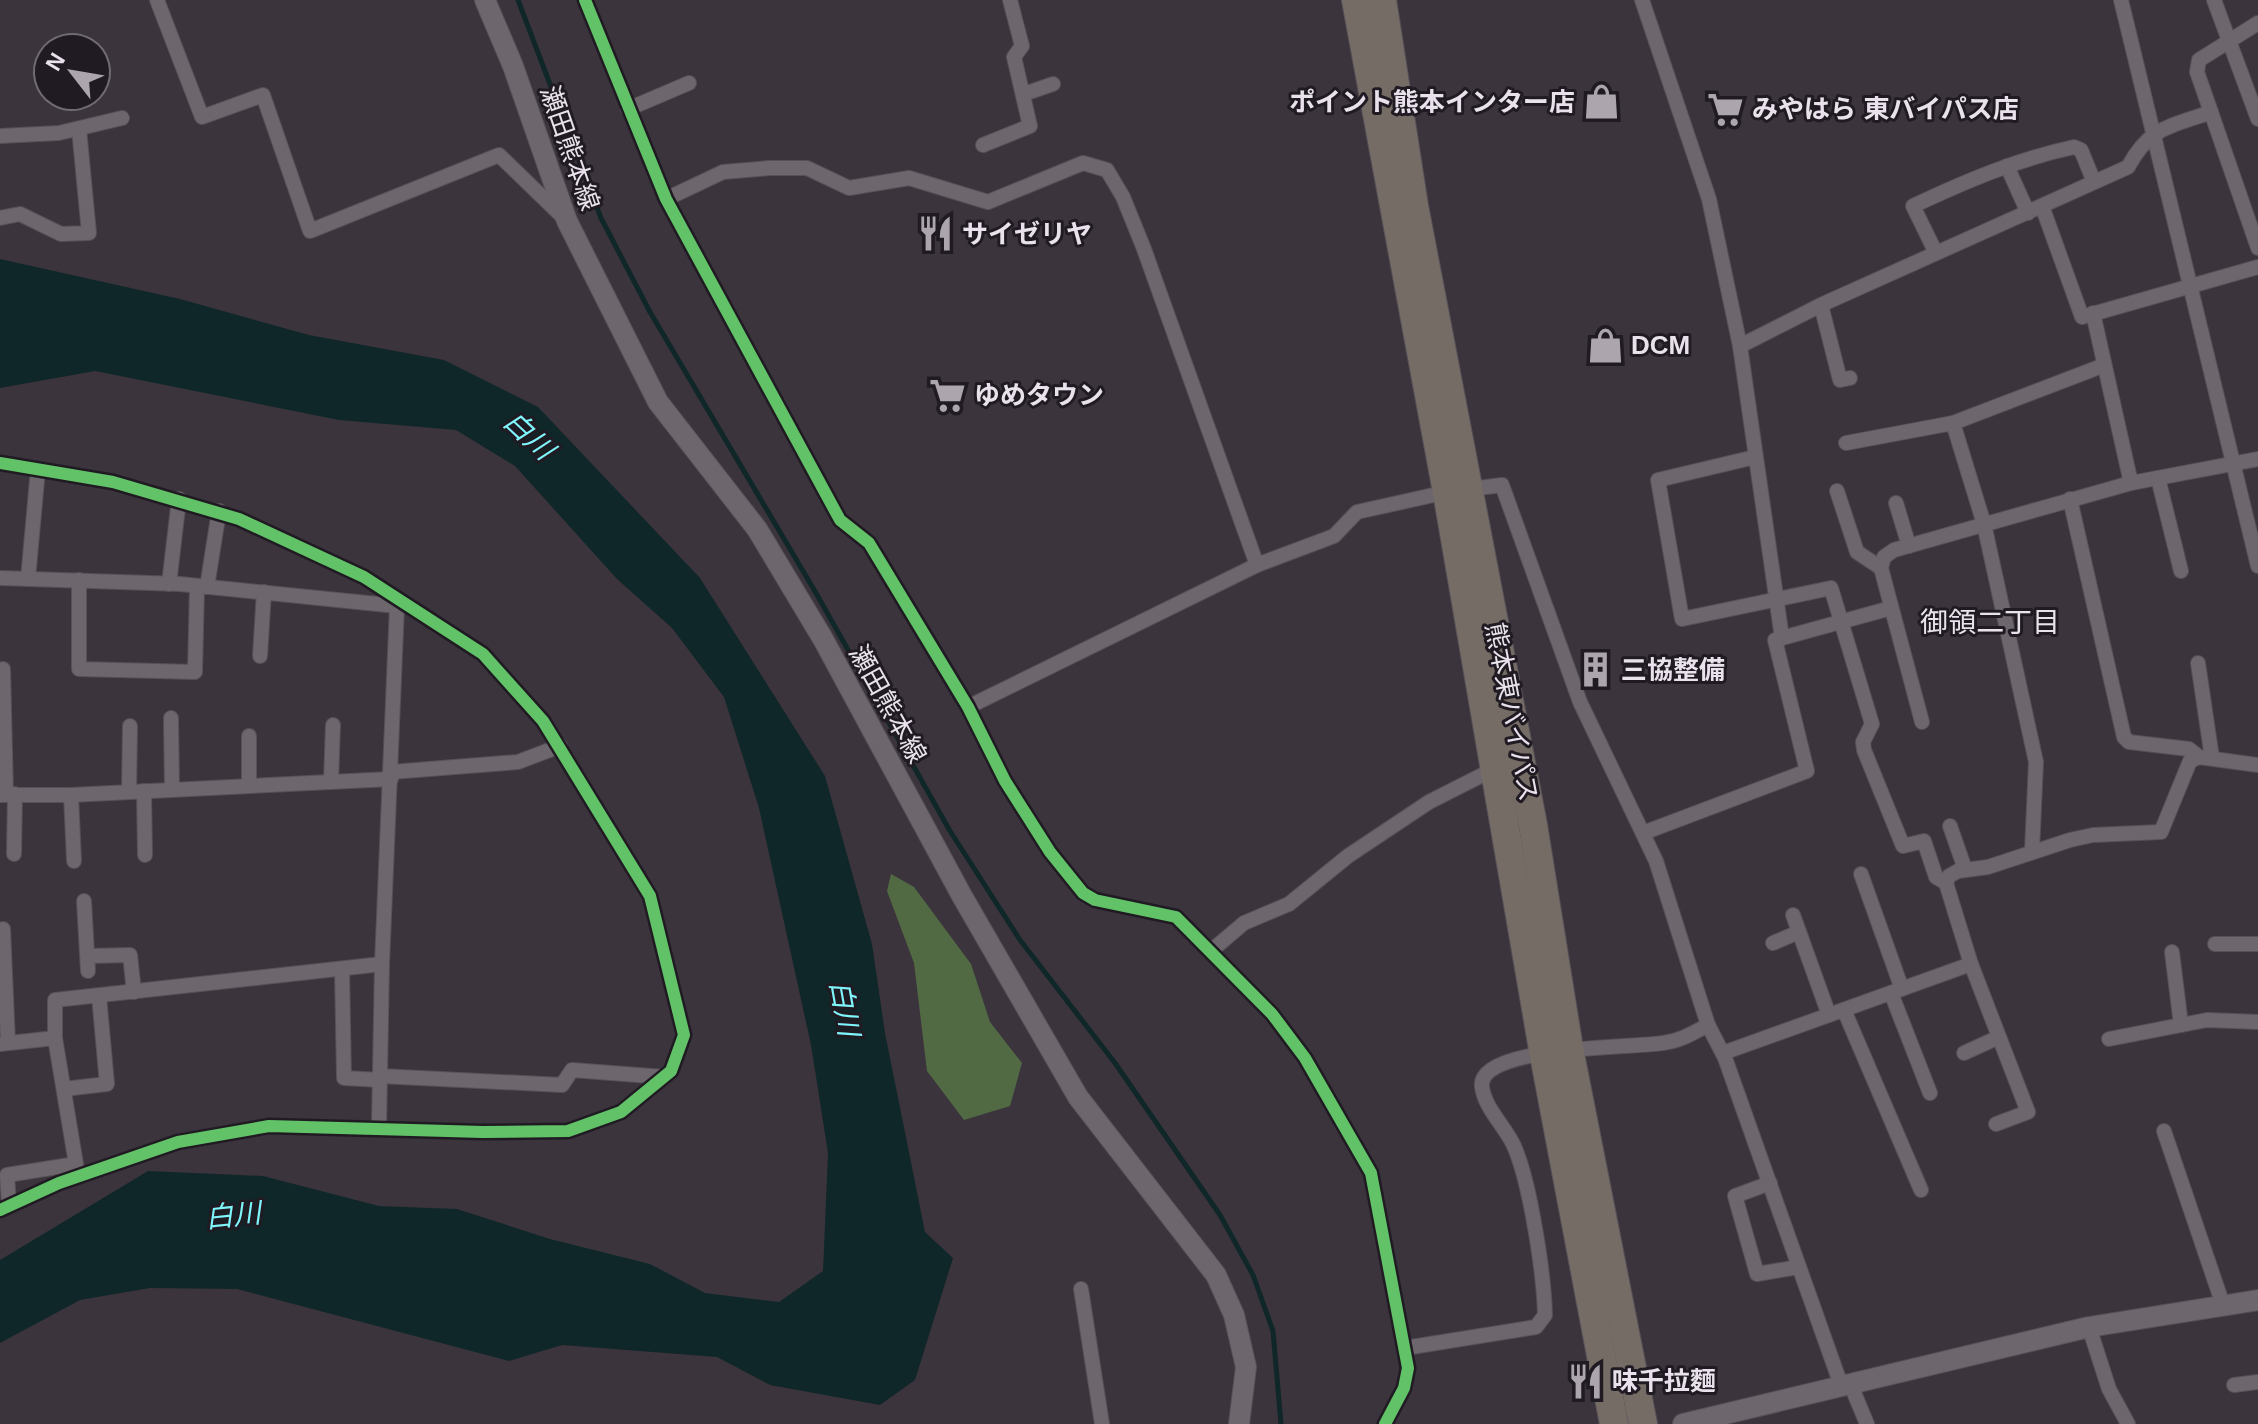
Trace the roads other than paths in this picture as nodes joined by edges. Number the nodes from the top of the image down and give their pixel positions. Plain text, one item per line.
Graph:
1 (157, 0) edge
2 (485, 0) edge
3 (585, 0) edge
4 (1010, 0) edge
5 (1356, 0) edge
6 (1382, 0) edge
7 (1642, 0) edge
8 (2121, 0) edge
9 (2214, 0) edge
10 (2258, 23) edge
11 (2229, 43) junction
12 (689, 83) dead end
13 (1053, 84) dead end
14 (1024, 94) junction
15 (628, 109) junction
16 (2211, 112) junction
17 (122, 118) dead end
18 (2258, 119) edge
19 (79, 129) junction
20 (2153, 133) junction
21 (0, 136) edge
22 (983, 145) dead end
23 (2007, 166) junction
24 (2094, 182) junction
25 (666, 199) junction
26 (2042, 206) junction
27 (2028, 213) junction
28 (0, 218) edge
29 (567, 221) junction
30 (2258, 248) edge
31 (1936, 253) junction
32 (2258, 267) edge
33 (2190, 284) junction
34 (1821, 305) junction
35 (2093, 313) junction
36 (1740, 346) junction
37 (2102, 366) junction
38 (1850, 378) dead end
39 (1953, 423) junction
40 (1846, 443) dead end
41 (1755, 457) junction
42 (2258, 459) edge
43 (0, 463) edge
44 (2233, 465) junction
45 (38, 469) junction
46 (2158, 478) junction
47 (2131, 483) junction
48 (1458, 491) junction
49 (1837, 491) dead end
50 (179, 499) junction
51 (2070, 499) junction
52 (1896, 503) dead end
53 (219, 511) junction
54 (1984, 524) junction
55 (2254, 534) edge
56 (1909, 546) junction
57 (1257, 565) junction
58 (2258, 566) edge
59 (1881, 568) junction
60 (2181, 571) dead end
61 (0, 578) edge
62 (28, 579) junction
63 (79, 580) junction
64 (169, 584) junction
65 (202, 586) junction
66 (264, 592) junction
67 (1776, 599) junction
68 (399, 603) junction
69 (1891, 608) junction
70 (1843, 624) junction
71 (1782, 638) junction
72 (260, 656) dead end
73 (2198, 663) dead end
74 (3, 669) dead end
75 (968, 707) junction
76 (171, 718) dead end
77 (1922, 722) dead end
78 (333, 725) dead end
79 (130, 726) dead end
80 (249, 736) dead end
81 (560, 746) junction
82 (2206, 758) junction
83 (2258, 765) edge
84 (1496, 768) junction
85 (391, 775) junction
86 (331, 782) junction
87 (249, 786) junction
88 (172, 790) junction
89 (144, 791) junction
90 (129, 792) junction
91 (7, 794) edge
92 (71, 795) junction
93 (1950, 826) dead end
94 (1643, 833) junction
95 (2032, 851) junction
96 (14, 854) dead end
97 (145, 855) dead end
98 (74, 861) dead end
99 (1965, 869) junction
100 (1861, 874) dead end
101 (1946, 883) junction
102 (84, 901) dead end
103 (1793, 915) dead end
104 (3, 929) dead end
105 (1799, 932) junction
106 (1773, 943) dead end
107 (2215, 944) dead end
108 (2258, 944) edge
109 (1211, 951) junction
110 (2172, 952) dead end
111 (382, 964) junction
112 (1971, 964) junction
113 (342, 969) junction
114 (1896, 991) junction
115 (134, 992) junction
116 (99, 996) junction
117 (1844, 1010) junction
118 (1829, 1015) junction
119 (2258, 1022) edge
120 (1708, 1025) junction
121 (2181, 1025) junction
122 (1999, 1037) junction
123 (55, 1038) junction
124 (2109, 1039) dead end
125 (4, 1043) edge
126 (1556, 1052) junction
127 (1723, 1053) junction
128 (1964, 1053) dead end
129 (664, 1077) junction
130 (380, 1078) junction
131 (64, 1089) junction
132 (1930, 1093) dead end
133 (1996, 1124) dead end
134 (379, 1127) junction
135 (2164, 1131) dead end
136 (1770, 1183) junction
137 (1921, 1190) dead end
138 (4, 1207) edge
139 (1799, 1267) junction
140 (1081, 1289) dead end
141 (2258, 1300) edge
142 (2223, 1305) junction
143 (2089, 1327) junction
144 (1405, 1348) junction
145 (2258, 1382) edge
146 (1846, 1384) junction
147 (2234, 1385) dead end
148 (1102, 1424) edge
149 (1239, 1424) edge
150 (1385, 1424) edge
151 (1614, 1424) edge
152 (1643, 1424) edge
153 (1683, 1424) edge
154 (1867, 1424) edge
155 (2128, 1424) edge

1 - 29 street
2 - 29 main road, 瀬田熊本線
3 - 15 street
4 - 14 street
5 - 48 highway, 熊本東バイパス
6 - 48 highway, 熊本東バイパス
7 - 36 street
8 - 20 street
9 - 11 street
10 - 11 street
11 - 16 street
11 - 18 street
12 - 15 street
13 - 14 street
14 - 22 street
15 - 25 street
16 - 20 street
16 - 30 street
17 - 19 street
19 - 21 street
19 - 28 street
20 - 24 street
20 - 33 street
23 - 24 street
23 - 27 street
23 - 31 street
24 - 26 street
25 - 57 street
25 - 75 street
26 - 27 street
26 - 35 street
27 - 31 street
29 - 149 main road, 瀬田熊本線
31 - 34 street
32 - 33 street
33 - 35 street
33 - 44 street
34 - 36 street
34 - 38 street
35 - 37 street
36 - 41 street
37 - 39 street
37 - 47 street
39 - 40 street
39 - 54 street
41 - 67 street
41 - 67 street
42 - 44 street
43 - 45 street
44 - 46 street
44 - 55 street
45 - 50 street
45 - 62 street
46 - 47 street
46 - 60 street
47 - 51 street
48 - 57 street
48 - 84 highway, 熊本東バイパス
48 - 94 street
48 - 126 highway, 熊本東バイパス
49 - 59 street
50 - 53 street
50 - 64 street
51 - 54 street
51 - 82 street
52 - 56 street
53 - 65 street
53 - 68 street
54 - 56 street
54 - 95 street
55 - 58 street
56 - 59 street
57 - 75 street
59 - 69 street
61 - 62 street
62 - 63 street
63 - 64 street
63 - 65 street
64 - 65 street
65 - 66 street
66 - 68 street
66 - 72 street
67 - 70 street
67 - 71 street
68 - 81 street
68 - 85 street
69 - 70 street
69 - 77 street
70 - 71 street
70 - 101 street
71 - 94 street
73 - 82 street
74 - 91 street
75 - 109 street
76 - 88 street
78 - 86 street
79 - 90 street
80 - 87 street
81 - 85 street
81 - 129 street
82 - 83 street
82 - 95 street
84 - 109 street
84 - 126 highway, 熊本東バイパス
85 - 86 street
85 - 111 street
86 - 87 street
87 - 88 street
88 - 89 street
89 - 90 street
89 - 97 street
90 - 92 street
91 - 92 street
91 - 96 street
92 - 98 street
93 - 99 street
94 - 120 street
95 - 99 street
99 - 101 street
100 - 114 street
101 - 112 street
102 - 115 street
103 - 105 street
104 - 125 street
105 - 106 street
105 - 118 street
107 - 108 street
109 - 144 street
110 - 121 street
111 - 113 street
111 - 130 street
112 - 114 street
112 - 122 street
113 - 115 street
113 - 130 street
114 - 117 street
114 - 132 street
115 - 116 street
116 - 123 street
116 - 131 street
117 - 118 street
117 - 137 street
118 - 127 street
119 - 121 street
120 - 126 street
120 - 127 street
121 - 124 street
122 - 128 street
122 - 133 street
123 - 125 street
123 - 131 street
126 - 144 street
126 - 151 highway, 熊本東バイパス
126 - 152 highway, 熊本東バイパス
127 - 136 street
129 - 130 street
129 - 134 street
130 - 134 street
131 - 138 street
134 - 138 street
135 - 142 street
136 - 139 street
136 - 139 street
139 - 146 street
140 - 148 street
141 - 142 main road
142 - 143 main road
143 - 146 main road
143 - 155 street
144 - 150 street
145 - 147 street
146 - 153 main road
146 - 154 street

